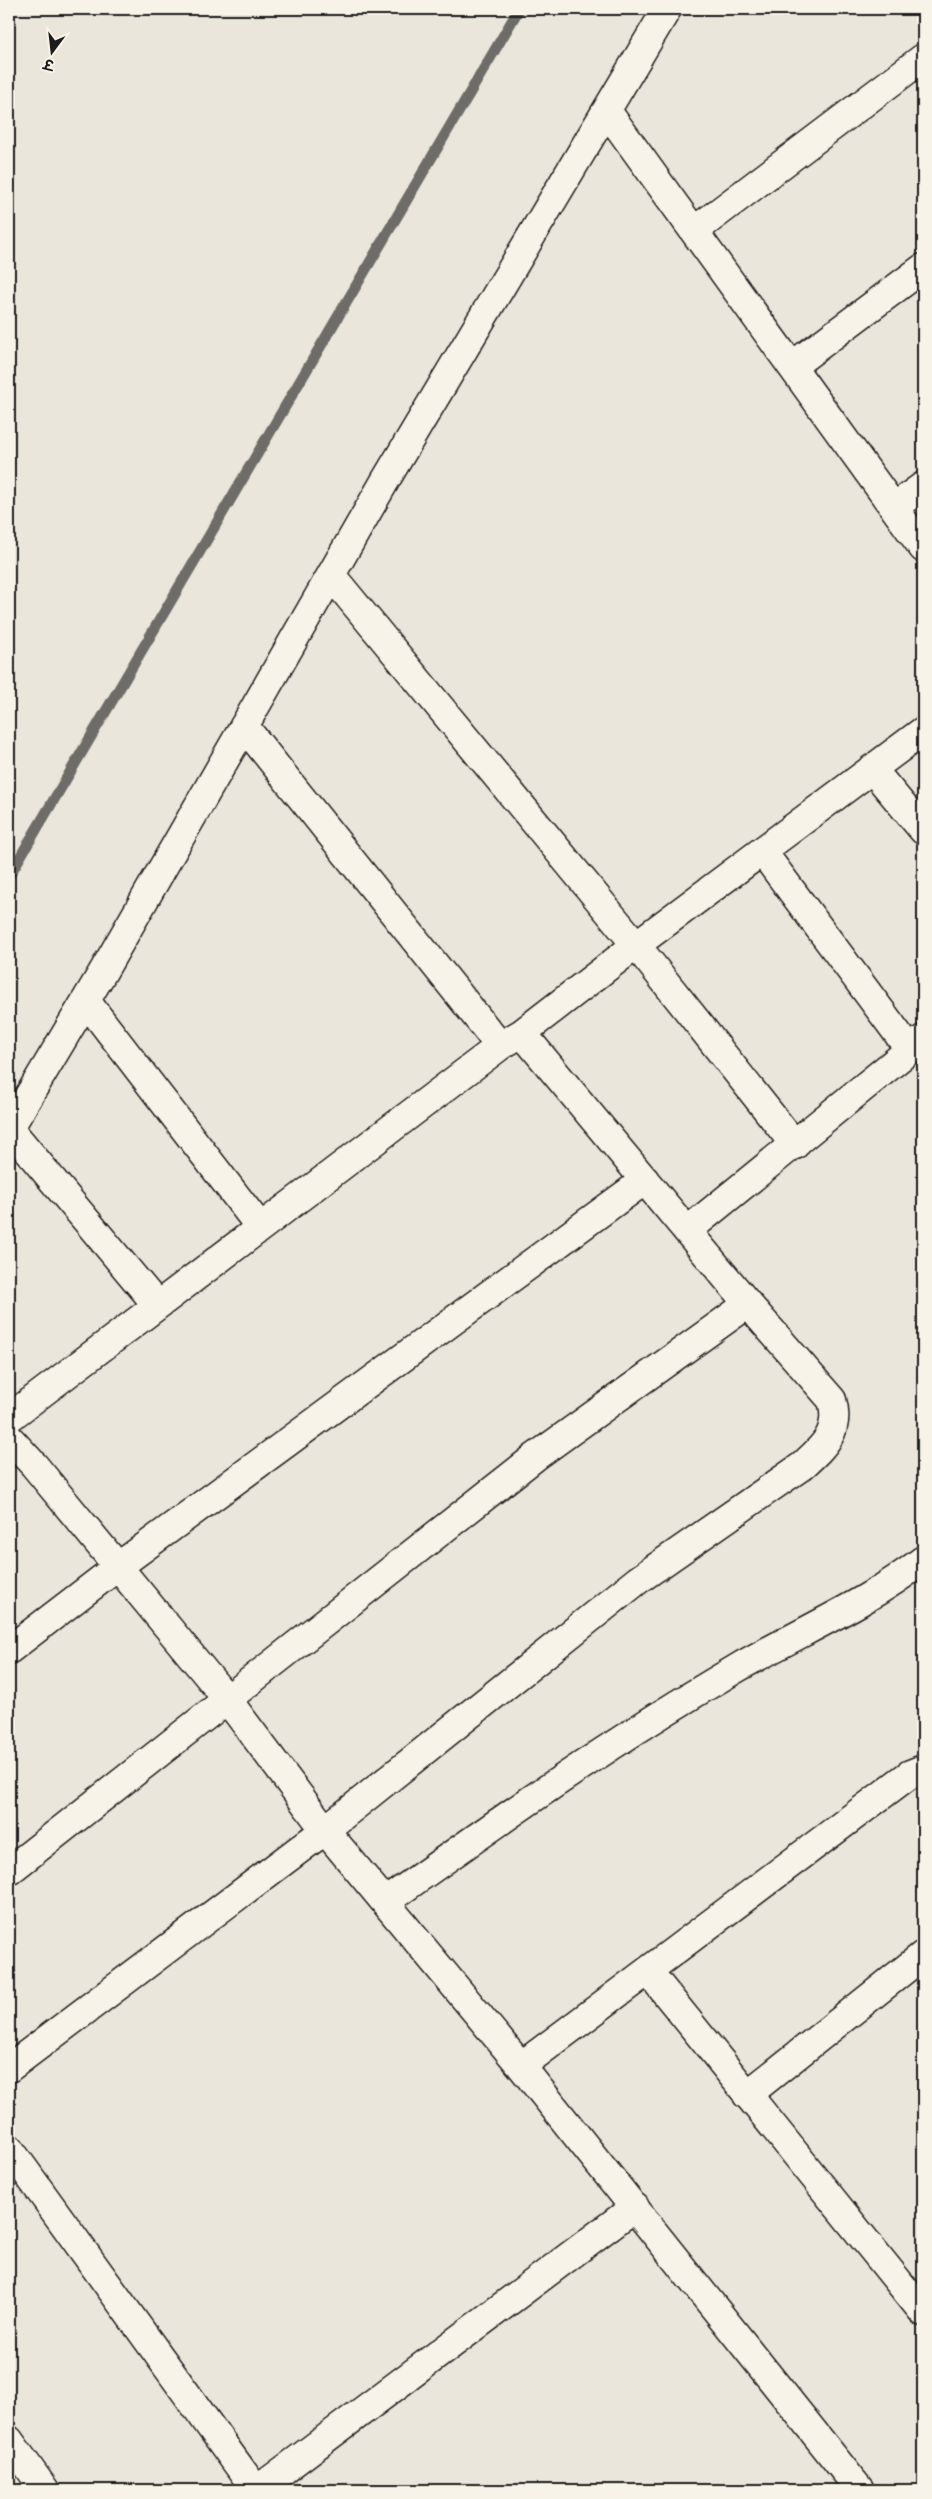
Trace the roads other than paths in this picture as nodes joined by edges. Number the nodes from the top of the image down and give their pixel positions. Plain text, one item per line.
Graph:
1 (667, 9) edge
2 (923, 58) edge
3 (607, 111) junction
4 (694, 231) junction
5 (923, 268) edge
6 (792, 366) junction
7 (923, 486) edge
8 (894, 508) junction
9 (923, 548) edge
10 (331, 575) junction
11 (244, 726) junction
12 (923, 731) edge
13 (872, 769) junction
14 (923, 830) edge
15 (762, 851) junction
16 (636, 945) junction
17 (86, 1001) junction
18 (511, 1040) junction
19 (917, 1044) edge
20 (9, 1129) edge
21 (795, 1145) junction
22 (644, 1180) junction
23 (260, 1227) junction
24 (687, 1231) junction
25 (748, 1304) junction
26 (157, 1305) junction
27 (9, 1418) edge
28 (9, 1438) edge
29 (923, 1560) edge
30 (116, 1568) junction
31 (9, 1650) edge
32 (227, 1699) junction
33 (923, 1768) edge
34 (325, 1830) junction
35 (9, 1871) edge
36 (385, 1902) junction
37 (923, 1955) edge
38 (648, 1972) junction
39 (521, 2066) junction
40 (9, 2068) edge
41 (747, 2094) junction
42 (9, 2148) edge
43 (635, 2207) junction
44 (918, 2295) edge
45 (9, 2440) edge
46 (45, 2490) edge
47 (256, 2490) edge
48 (860, 2490) edge

1 - 3 street
2 - 4 street
3 - 4 street
3 - 10 street
4 - 6 street
5 - 6 street
6 - 8 street
7 - 8 street
8 - 9 street
10 - 11 street
10 - 16 street
11 - 17 street
11 - 18 street
12 - 13 street
13 - 14 street
13 - 15 street
15 - 16 street
15 - 19 street
16 - 18 street
16 - 21 street
17 - 20 street
17 - 23 street
18 - 22 street
18 - 23 street
19 - 21 street
20 - 26 street
21 - 24 street
22 - 24 street
22 - 30 street
23 - 26 street
24 - 25 street
25 - 32 street
25 - 34 street
26 - 27 street
28 - 30 street
29 - 36 street
30 - 31 street
30 - 32 street
32 - 34 street
32 - 35 street
33 - 38 street
34 - 36 street
34 - 40 street
36 - 39 street
37 - 41 street
38 - 39 street
38 - 41 street
39 - 43 street
41 - 44 street
42 - 47 street
43 - 47 street
43 - 48 street
45 - 46 street

